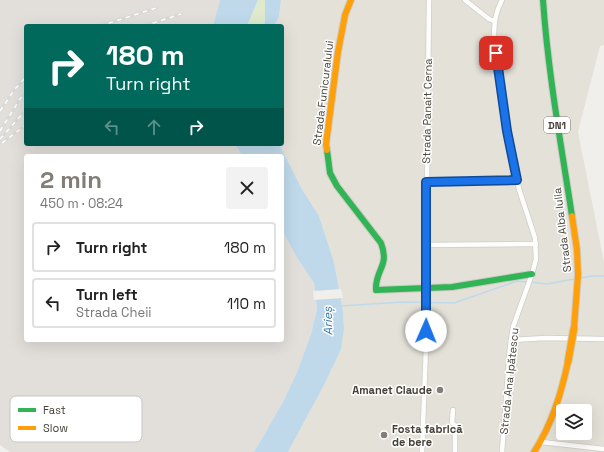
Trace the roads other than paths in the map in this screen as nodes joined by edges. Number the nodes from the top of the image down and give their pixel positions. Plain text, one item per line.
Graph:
1 (351, 0) edge
2 (429, 0) edge
3 (465, 0) edge
4 (502, 0) edge
5 (544, 0) edge
6 (494, 21) junction
7 (517, 180) junction
8 (426, 182) junction
9 (536, 244) junction
10 (427, 245) junction
11 (532, 276) junction
12 (604, 339) edge
13 (511, 340) junction
14 (453, 410) dead end
15 (541, 442) junction
16 (604, 449) edge
17 (422, 452) edge
18 (455, 452) edge
19 (502, 452) edge
20 (534, 452) edge

1 - 11 street, Strada Funicuralului
2 - 8 street, Strada Panait Cerna
3 - 6 street
4 - 6 street
5 - 15 street, Strada Alba Iulia / DN1, bridge
6 - 7 street
7 - 8 street
7 - 9 street
8 - 10 street, Strada Panait Cerna
9 - 10 street
9 - 11 street, Strada Ana Ipătescu
10 - 17 street, Strada Panait Cerna, bridge
11 - 13 street, Strada Ana Ipătescu
12 - 13 street
13 - 19 street, Strada Ana Ipătescu
14 - 18 street
15 - 16 street
15 - 20 street, Strada Alba Iulia / DN1

